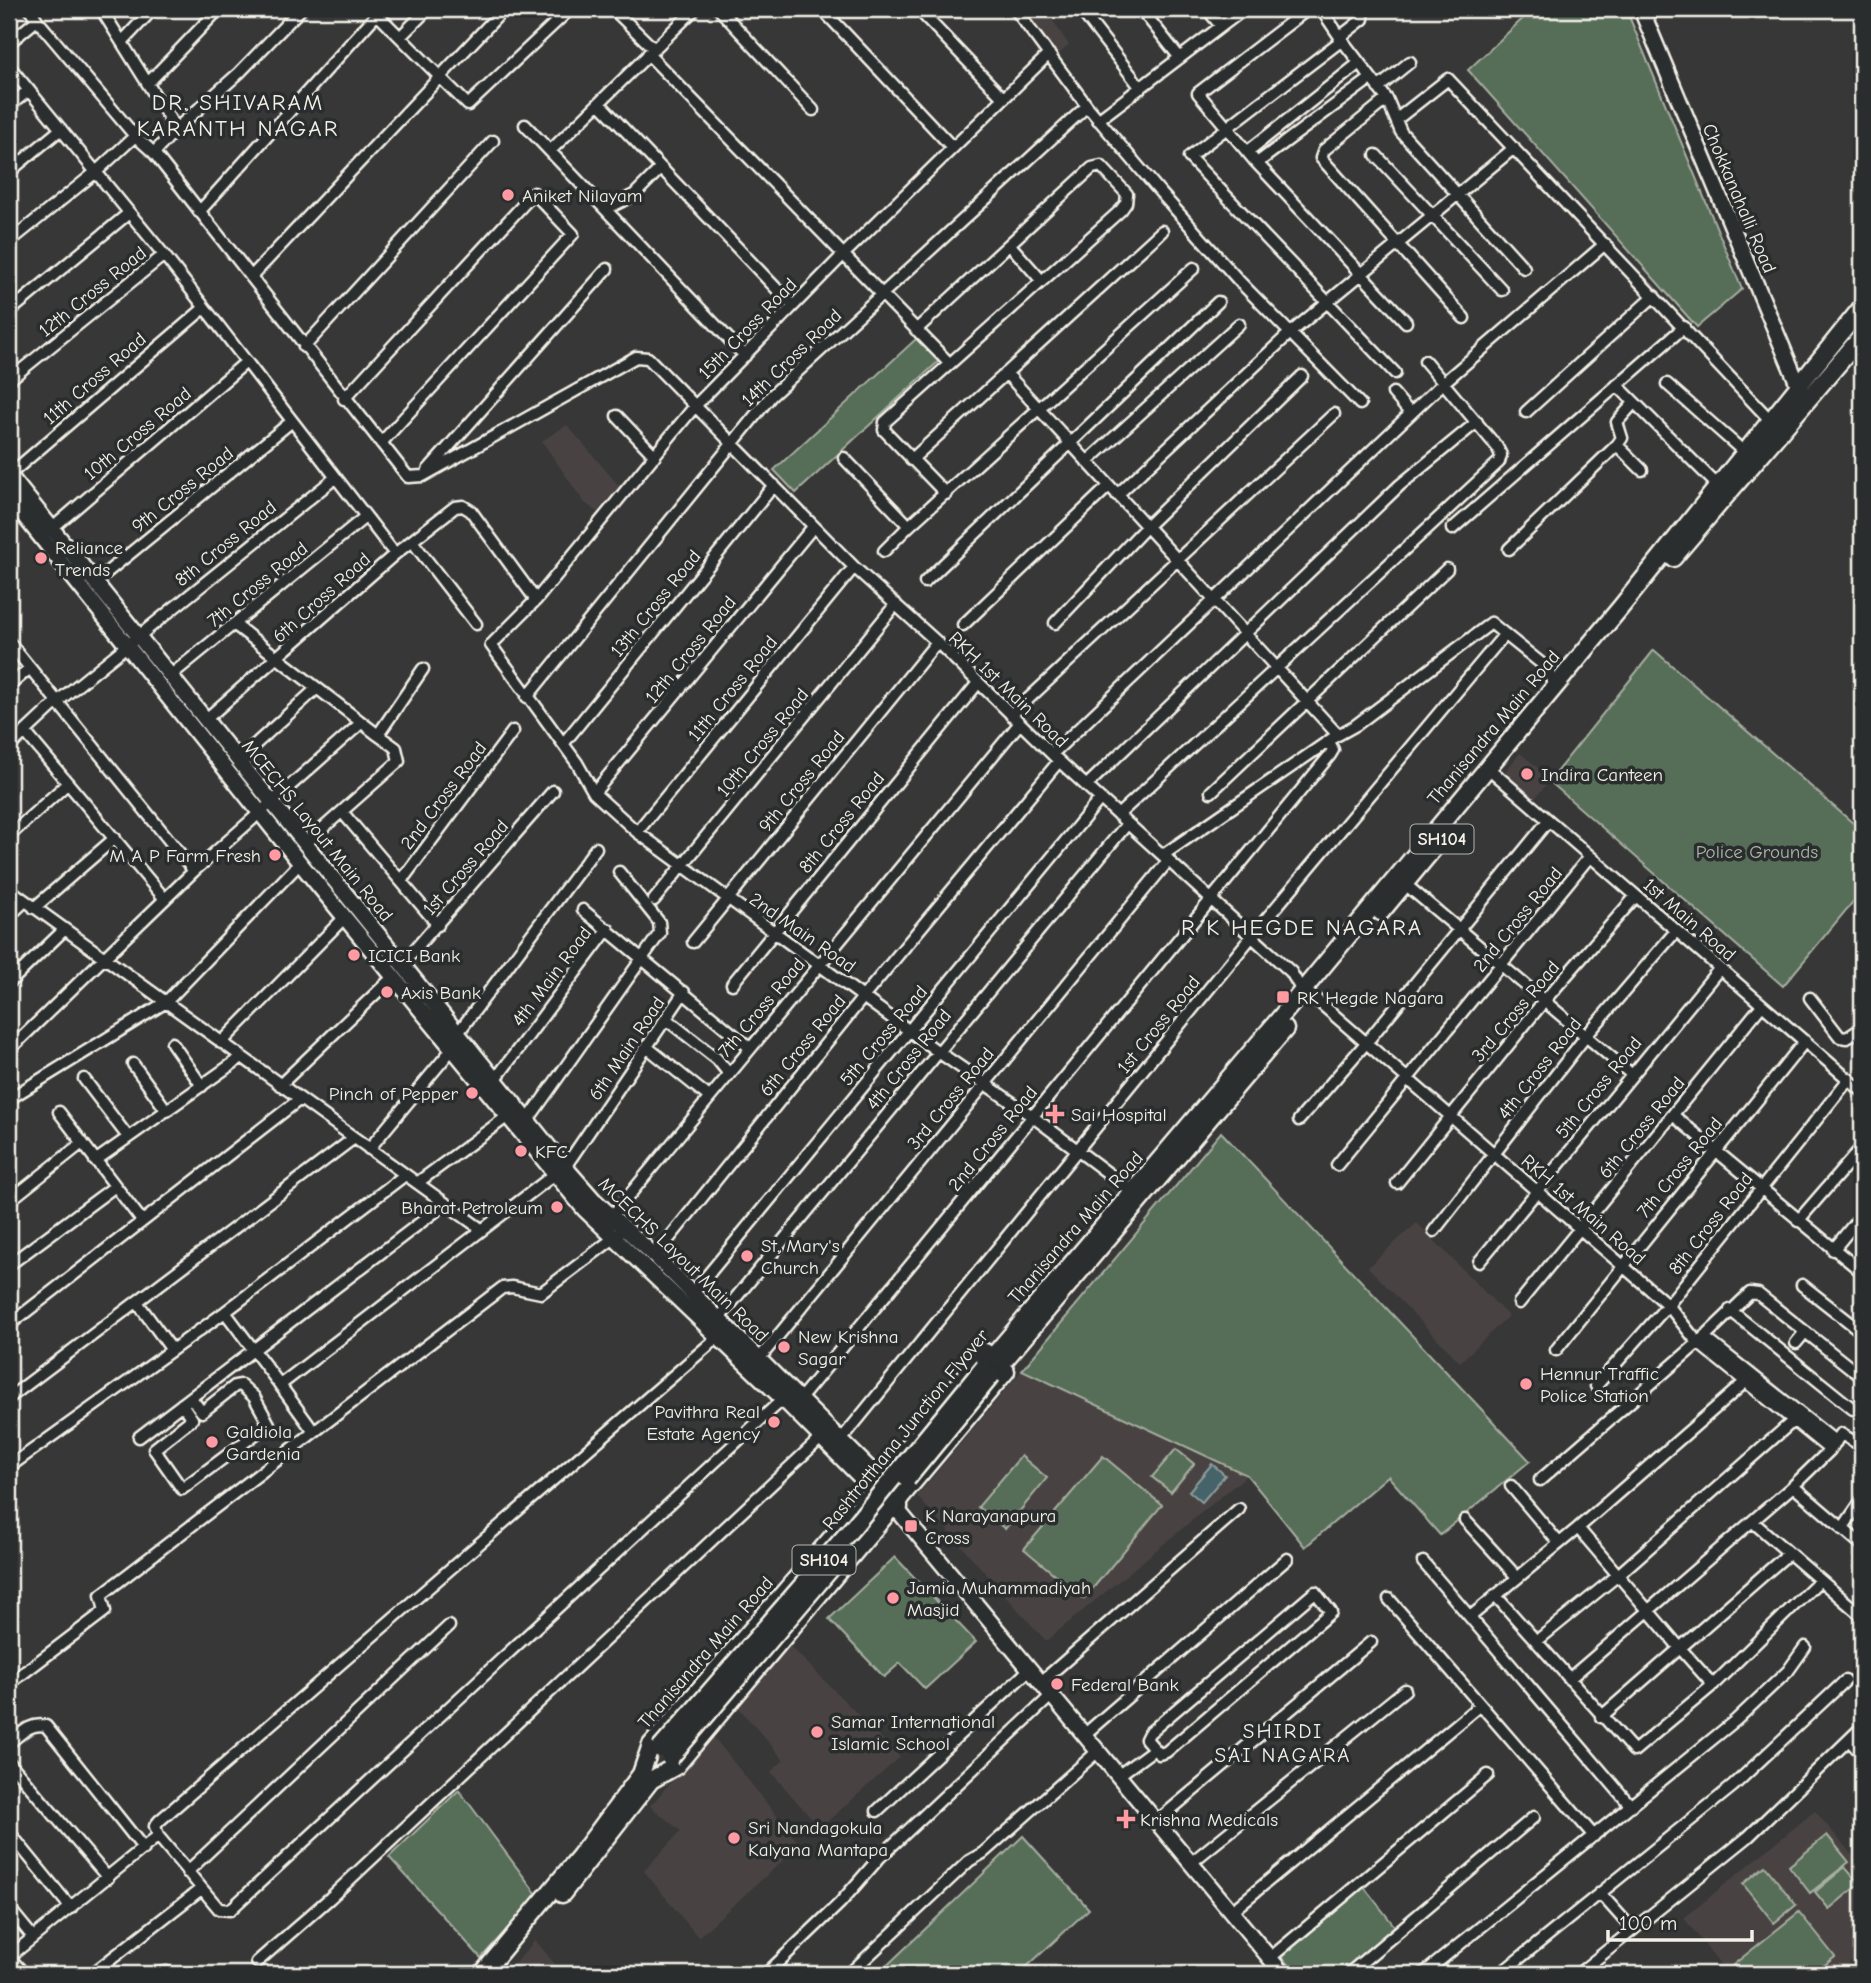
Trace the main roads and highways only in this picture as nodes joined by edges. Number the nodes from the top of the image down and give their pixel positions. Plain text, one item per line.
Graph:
1 (1641, 9) edge
2 (1862, 307) edge
3 (1862, 336) edge
4 (1796, 385) junction
5 (1807, 400) junction
6 (9, 475) edge
7 (9, 497) edge
8 (46, 533) junction
9 (133, 641) junction
10 (1491, 770) junction
11 (265, 806) junction
12 (398, 970) junction
13 (1306, 994) junction
14 (491, 1084) junction
15 (560, 1171) junction
16 (620, 1232) junction
17 (716, 1328) junction
18 (1011, 1343) junction
19 (874, 1483) junction
20 (898, 1508) junction
21 (696, 1692) junction
22 (720, 1712) junction
23 (646, 1777) junction
24 (482, 1974) edge
25 (494, 1974) edge
26 (1283, 1974) edge

1 - 4 main road, Chokkanahalli Road
2 - 4 main road, Thanisandra Main Road / SH104
3 - 5 main road, Thanisandra Main Road / SH104
4 - 5 main road, Chokkanahalli Road
4 - 10 main road, Thanisandra Main Road / SH104
5 - 10 main road, Thanisandra Main Road / SH104
6 - 8 main road, MCECHS Layout Main Road
7 - 8 main road, MCECHS Layout Main Road
8 - 9 main road, MCECHS Layout Main Road
8 - 9 main road, MCECHS Layout Main Road
9 - 11 main road, MCECHS Layout Main Road
9 - 11 main road, MCECHS Layout Main Road
10 - 13 main road, Thanisandra Main Road / SH104
10 - 13 main road, Thanisandra Main Road / SH104
11 - 12 main road, MCECHS Layout Main Road
11 - 12 main road, MCECHS Layout Main Road
12 - 14 main road, MCECHS Layout Main Road
12 - 14 main road, MCECHS Layout Main Road
13 - 18 main road, Thanisandra Main Road / SH104
14 - 15 main road, MCECHS Layout Main Road
14 - 15 main road, MCECHS Layout Main Road
15 - 16 main road, MCECHS Layout Main Road
15 - 16 main road, MCECHS Layout Main Road
16 - 17 main road, MCECHS Layout Main Road
16 - 17 main road, MCECHS Layout Main Road
17 - 19 main road, MCECHS Layout Main Road
17 - 19 main road, MCECHS Layout Main Road
18 - 19 main road, Thanisandra Main Road / SH104
18 - 20 main road, Thanisandra Main Road / SH104
18 - 23 main road, Rashtrotthana Junction Flyover / SH104, bridge
19 - 20 main road, MCECHS Layout Main Road
19 - 21 main road, Thanisandra Main Road / SH104
20 - 22 main road, Thanisandra Main Road / SH104
20 - 26 main road, MCECHS Layout Main Road
21 - 22 main road
21 - 23 main road, Thanisandra Main Road / SH104
22 - 23 main road, Thanisandra Main Road / SH104
23 - 24 main road, Thanisandra Main Road / SH104
23 - 25 main road, Thanisandra Main Road / SH104

